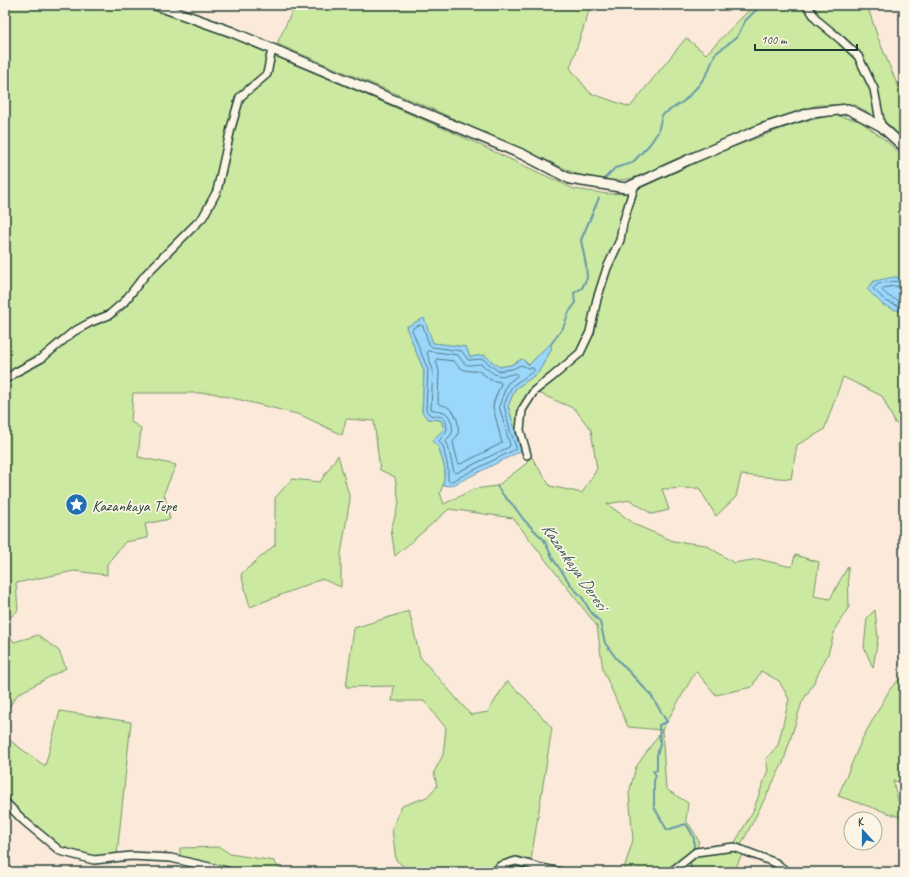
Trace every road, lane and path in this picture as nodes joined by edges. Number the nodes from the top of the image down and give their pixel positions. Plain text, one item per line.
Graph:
1 (156, 5) edge
2 (807, 5) edge
3 (272, 49) junction
4 (881, 126) junction
5 (904, 147) edge
6 (635, 184) junction
7 (5, 380) edge
8 (527, 455) dead end
9 (5, 802) edge
10 (231, 872) edge
11 (495, 872) edge
12 (561, 872) edge
13 (670, 872) edge
14 (787, 872) edge

1 - 3 street
2 - 4 street
3 - 6 street
3 - 7 street
4 - 5 street
4 - 6 street
6 - 8 street
9 - 10 street
11 - 12 street
13 - 14 street

